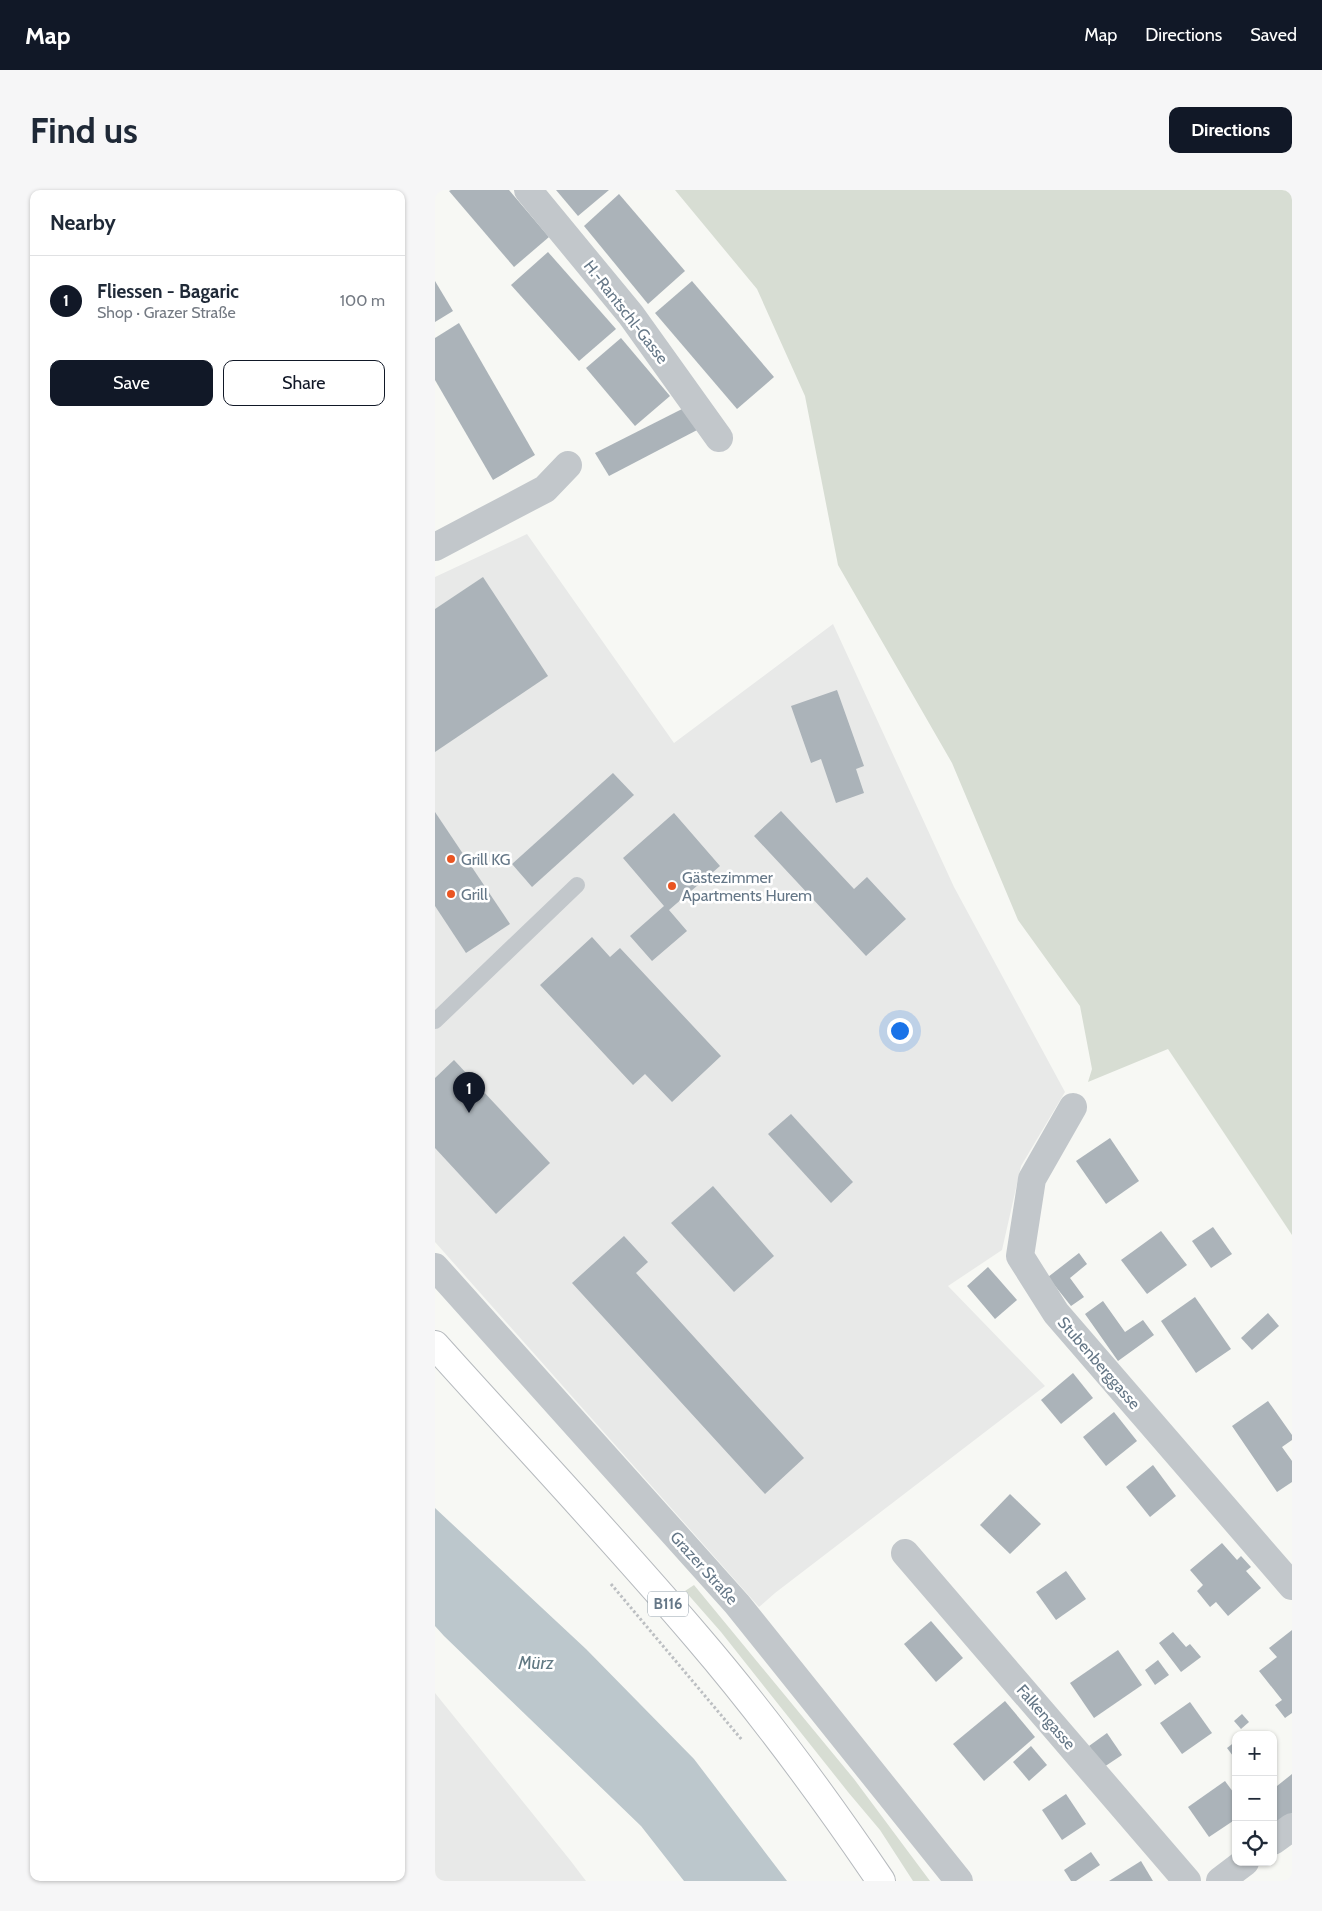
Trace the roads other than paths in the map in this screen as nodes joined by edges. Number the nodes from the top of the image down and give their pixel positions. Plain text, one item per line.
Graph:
1 (528, 190) edge
2 (719, 438) dead end
3 (569, 465) dead end
4 (435, 548) edge
5 (577, 885) dead end
6 (435, 1021) edge
7 (1073, 1107) dead end
8 (435, 1267) edge
9 (435, 1345) edge
10 (905, 1553) dead end
11 (1292, 1586) edge
12 (1292, 1827) edge
13 (1277, 1838) edge
14 (1240, 1866) edge
15 (881, 1881) edge
16 (959, 1881) edge
17 (1187, 1881) edge
18 (1220, 1881) edge

1 - 2 street, H.-Rantschl-Gasse
3 - 4 street
5 - 6 lane
7 - 11 street, Stubenberggasse
8 - 16 street, Grazer Straße
9 - 15 main road, B116
10 - 17 street, Falkengasse
12 - 13 street
14 - 18 street

